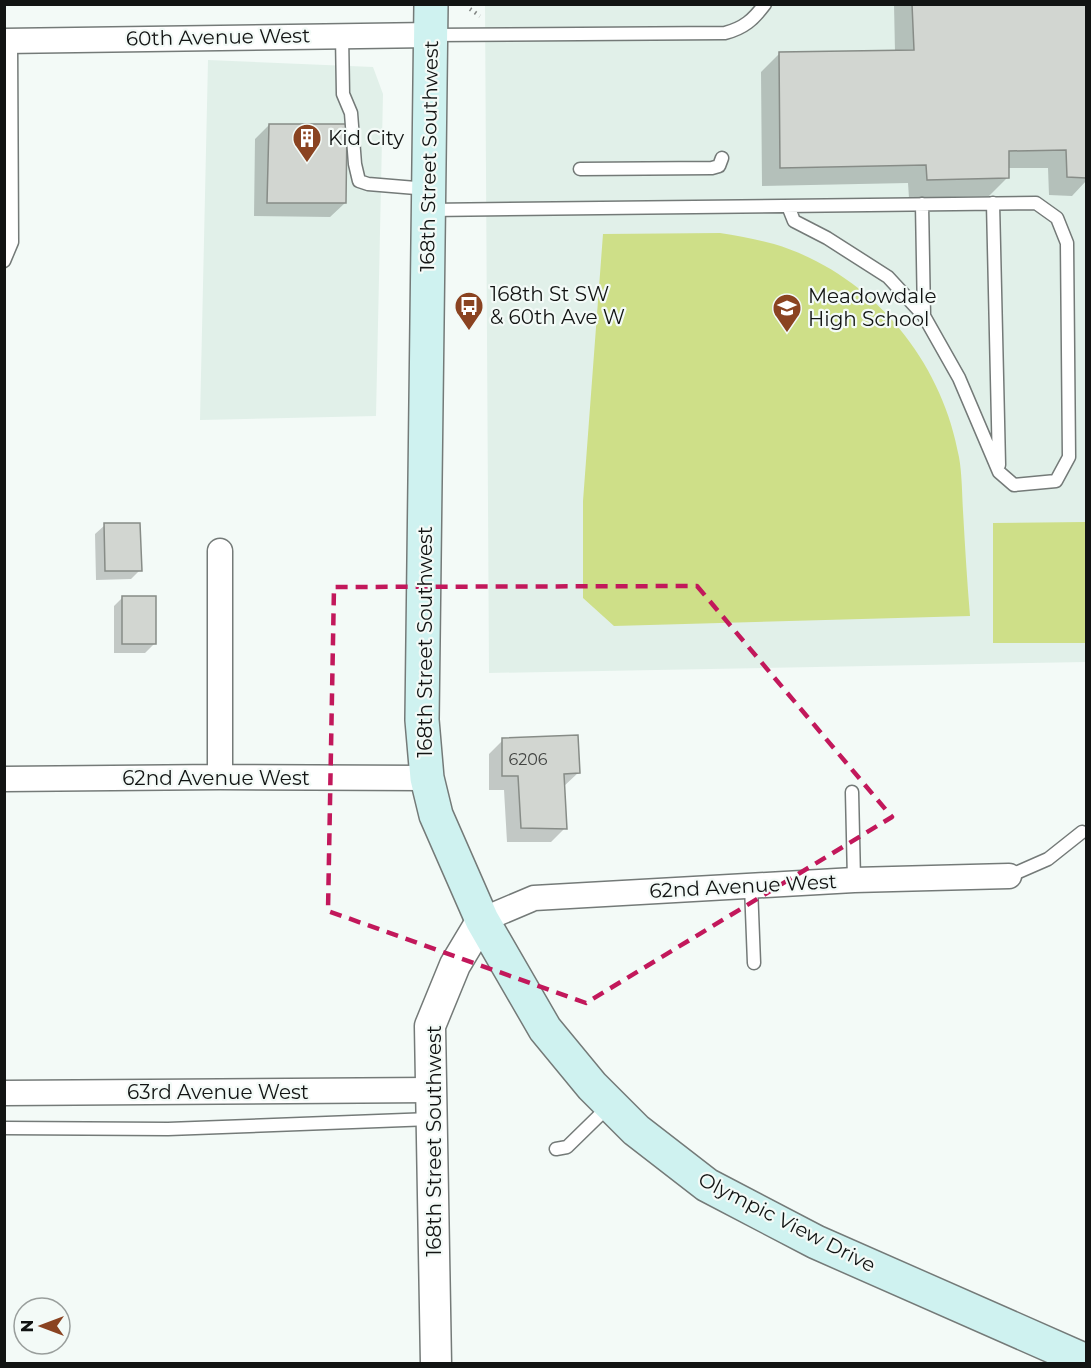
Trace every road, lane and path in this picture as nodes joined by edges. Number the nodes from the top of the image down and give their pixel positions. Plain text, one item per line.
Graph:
1 (765, 4) edge
2 (431, 20) edge
3 (342, 35) junction
4 (8, 40) edge
5 (722, 158) dead end
6 (580, 169) dead end
7 (428, 199) junction
8 (993, 203) junction
9 (922, 204) junction
10 (788, 206) junction
11 (4, 261) edge
12 (924, 316) junction
13 (999, 472) junction
14 (220, 551) dead end
15 (220, 777) junction
16 (427, 778) junction
17 (4, 779) edge
18 (852, 792) dead end
19 (1082, 832) dead end
20 (1009, 876) joint
21 (854, 880) junction
22 (751, 886) junction
23 (482, 920) junction
24 (754, 963) dead end
25 (431, 1090) junction
26 (4, 1093) edge
27 (611, 1105) junction
28 (431, 1119) junction
29 (4, 1128) edge
30 (556, 1149) dead end
31 (1086, 1361) edge
32 (435, 1364) edge

1 - 2 lane
2 - 3 street, 60th Avenue West
2 - 7 main road, 168th Street Southwest
3 - 4 street, 60th Avenue West
3 - 7 lane
4 - 11 lane
5 - 6 lane
7 - 10 lane
7 - 16 main road, 168th Street Southwest
8 - 9 lane
8 - 13 lane
8 - 13 lane
9 - 10 lane
9 - 12 lane
10 - 12 lane
12 - 13 lane
14 - 15 street
15 - 16 street, 62nd Avenue West
15 - 17 street, 62nd Avenue West
16 - 23 main road, 168th Street Southwest
18 - 21 lane
19 - 20 lane
20 - 21 street, 62nd Avenue West
21 - 22 street, 62nd Avenue West
22 - 23 street, 62nd Avenue West
22 - 24 lane
23 - 25 street, 168th Street Southwest
23 - 27 main road, Olympic View Drive
25 - 26 street, 63rd Avenue West
25 - 28 street, 168th Street Southwest
27 - 30 lane
27 - 31 main road, Olympic View Drive
28 - 29 lane
28 - 32 street, 168th Street Southwest

